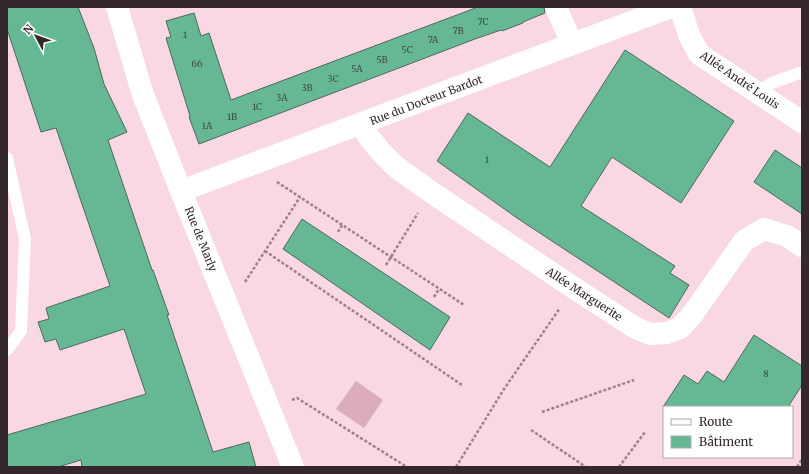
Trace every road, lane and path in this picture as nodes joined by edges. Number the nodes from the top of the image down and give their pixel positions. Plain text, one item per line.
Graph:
1 (117, 7) edge
2 (556, 7) edge
3 (671, 7) edge
4 (680, 7) edge
5 (572, 44) junction
6 (802, 72) edge
7 (758, 92) junction
8 (802, 122) edge
9 (364, 124) junction
10 (7, 158) edge
11 (266, 160) junction
12 (181, 191) junction
13 (431, 192) junction
14 (300, 197) junction
15 (342, 225) junction
16 (338, 232) dead end
17 (802, 246) edge
18 (265, 250) junction
19 (390, 257) junction
20 (386, 265) dead end
21 (574, 288) junction
22 (439, 289) junction
23 (224, 295) junction
24 (434, 297) dead end
25 (464, 305) dead end
26 (7, 350) edge
27 (634, 380) dead end
28 (462, 385) dead end
29 (269, 407) junction
30 (542, 412) dead end
31 (531, 430) dead end
32 (644, 432) dead end
33 (802, 459) edge
34 (293, 467) edge
35 (407, 467) edge
36 (456, 467) edge
37 (586, 467) edge
38 (619, 467) edge
39 (797, 467) edge

1 - 12 street, Rue de Marly
2 - 5 street
3 - 5 street, Rue du Docteur Bardot
4 - 7 street, Allée André Louis
5 - 9 street, Rue du Docteur Bardot
6 - 7 lane
7 - 8 street, Allée André Louis
9 - 11 street, Rue du Docteur Bardot
9 - 13 street, Allée Marguerite
10 - 26 lane
11 - 12 street, Rue du Docteur Bardot
11 - 14 path
12 - 23 street, Rue de Marly
13 - 19 path
13 - 21 street, Allée Marguerite
14 - 15 path
14 - 18 path
15 - 16 path
15 - 19 path
17 - 21 street, Allée Marguerite
18 - 23 path
18 - 28 path
19 - 20 path
19 - 22 path
21 - 36 path
22 - 24 path
22 - 25 path
23 - 29 street, Rue de Marly
27 - 30 path
29 - 34 street, Rue de Marly
29 - 35 path
31 - 37 path
32 - 38 path
33 - 39 path

